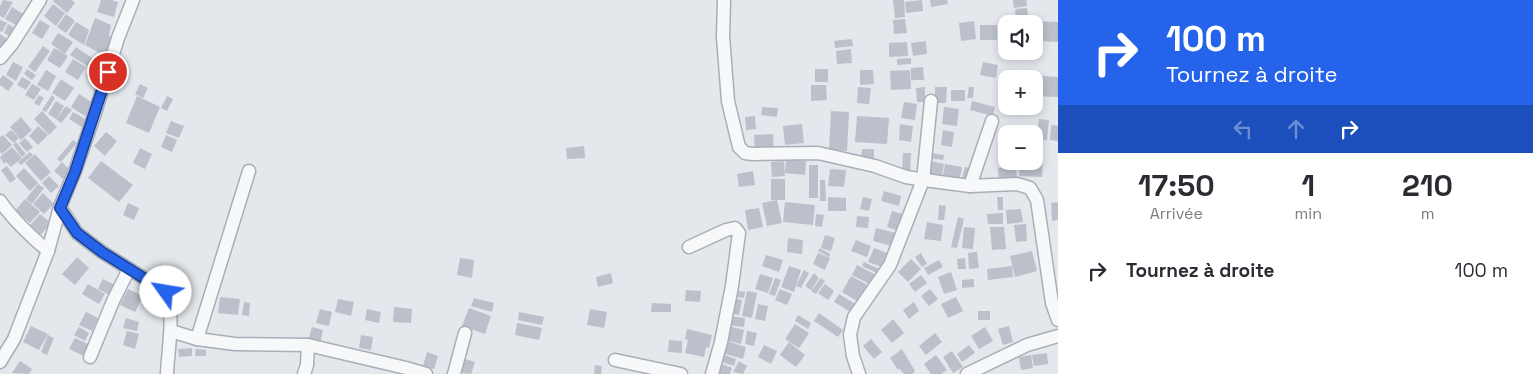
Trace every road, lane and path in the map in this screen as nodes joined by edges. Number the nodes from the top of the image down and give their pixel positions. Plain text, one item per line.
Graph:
1 (40, 0) edge
2 (133, 0) edge
3 (724, 0) edge
4 (0, 58) edge
5 (931, 101) dead end
6 (992, 121) dead end
7 (249, 171) dead end
8 (923, 180) junction
9 (970, 186) junction
10 (0, 201) edge
11 (60, 208) junction
12 (689, 247) dead end
13 (48, 251) junction
14 (129, 269) junction
15 (1058, 320) edge
16 (171, 331) junction
17 (465, 333) dead end
18 (1058, 336) edge
19 (197, 339) junction
20 (308, 345) junction
21 (90, 357) dead end
22 (615, 360) dead end
23 (0, 362) edge
24 (167, 374) edge
25 (304, 374) edge
26 (426, 374) edge
27 (454, 374) edge
28 (681, 374) edge
29 (712, 374) edge
30 (859, 374) edge
31 (967, 374) edge

1 - 4 street
2 - 11 street
3 - 8 street
5 - 8 street
6 - 9 street
7 - 19 street
8 - 9 street
8 - 30 street
9 - 15 street
10 - 13 street
11 - 13 street
11 - 14 street
12 - 29 street
13 - 23 street
14 - 16 street
14 - 21 street
16 - 19 street
16 - 24 street
17 - 27 street
18 - 31 street
19 - 20 street
20 - 25 street
20 - 26 street
22 - 28 street

